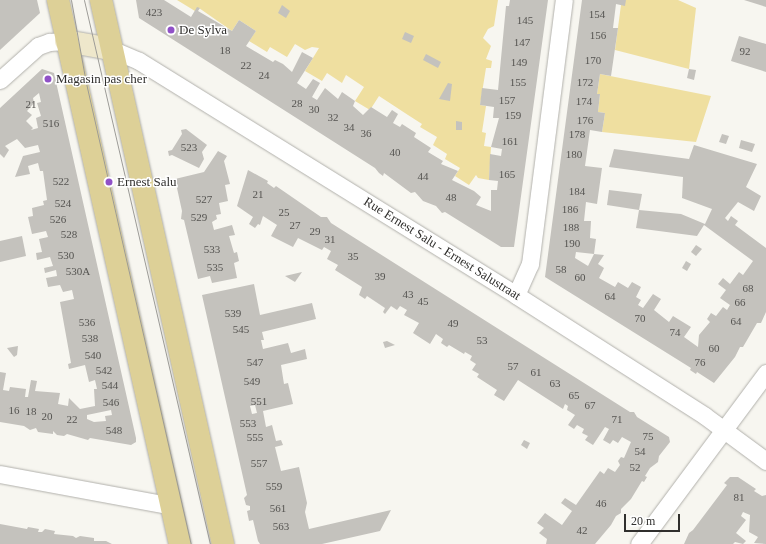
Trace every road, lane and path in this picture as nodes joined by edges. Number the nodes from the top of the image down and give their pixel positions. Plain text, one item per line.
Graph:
1 (58, 0) edge
2 (101, 0) edge
3 (564, 0) edge
4 (66, 41) junction
5 (111, 49) junction
6 (0, 80) edge
7 (516, 295) junction
8 (766, 373) edge
9 (723, 430) junction
10 (766, 461) edge
11 (0, 474) edge
12 (172, 506) junction
13 (180, 544) edge
14 (223, 544) edge
15 (639, 544) edge

1 - 4 main road
2 - 5 main road
3 - 7 street
4 - 5 main road
4 - 6 street
4 - 12 main road
5 - 7 street, Rue Ernest Salu - Ernest Salustraat
5 - 14 main road
7 - 9 street, Rue Ernest Salu - Ernest Salustraat
8 - 9 street
9 - 10 street, Rue Ernest Salu - Ernest Salustraat
9 - 15 street
11 - 12 street
12 - 13 main road

